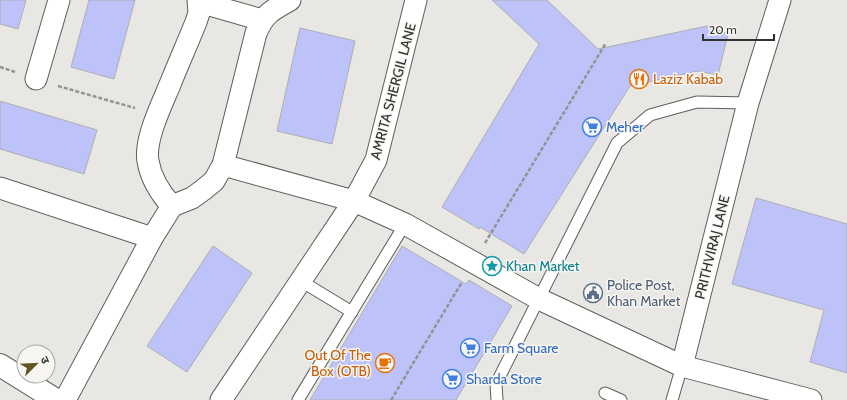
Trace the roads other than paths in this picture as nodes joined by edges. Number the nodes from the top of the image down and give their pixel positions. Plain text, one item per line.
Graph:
1 (59, 0) edge
2 (290, 0) edge
3 (416, 0) edge
4 (780, 0) edge
5 (199, 1) edge
6 (262, 20) junction
7 (36, 79) road end
8 (748, 103) junction
9 (223, 165) junction
10 (0, 188) edge
11 (354, 201) junction
12 (172, 206) junction
13 (405, 224) junction
14 (152, 238) junction
15 (301, 281) junction
16 (539, 299) junction
17 (352, 312) junction
18 (0, 365) edge
19 (682, 366) junction
20 (605, 393) dead end
21 (760, 394) edge
22 (56, 400) edge
23 (65, 400) edge
24 (221, 400) edge
25 (298, 400) edge
26 (497, 400) edge
27 (621, 400) edge
28 (672, 400) edge
29 (811, 400) edge

1 - 7 street
2 - 6 street
3 - 11 street, AMRITA SHERGIL LANE
4 - 8 street, PRITHVIRAJ LANE
5 - 6 street
5 - 12 street
6 - 9 street
8 - 16 lane
8 - 19 street, PRITHVIRAJ LANE
9 - 11 street
9 - 12 street
10 - 14 street
11 - 13 street
11 - 15 street
12 - 14 street
13 - 16 street
13 - 17 lane
14 - 23 street
15 - 17 lane
15 - 24 street
16 - 19 street
16 - 26 lane
17 - 25 lane
18 - 22 main road
19 - 21 street
19 - 28 lane
20 - 27 lane
21 - 29 street

